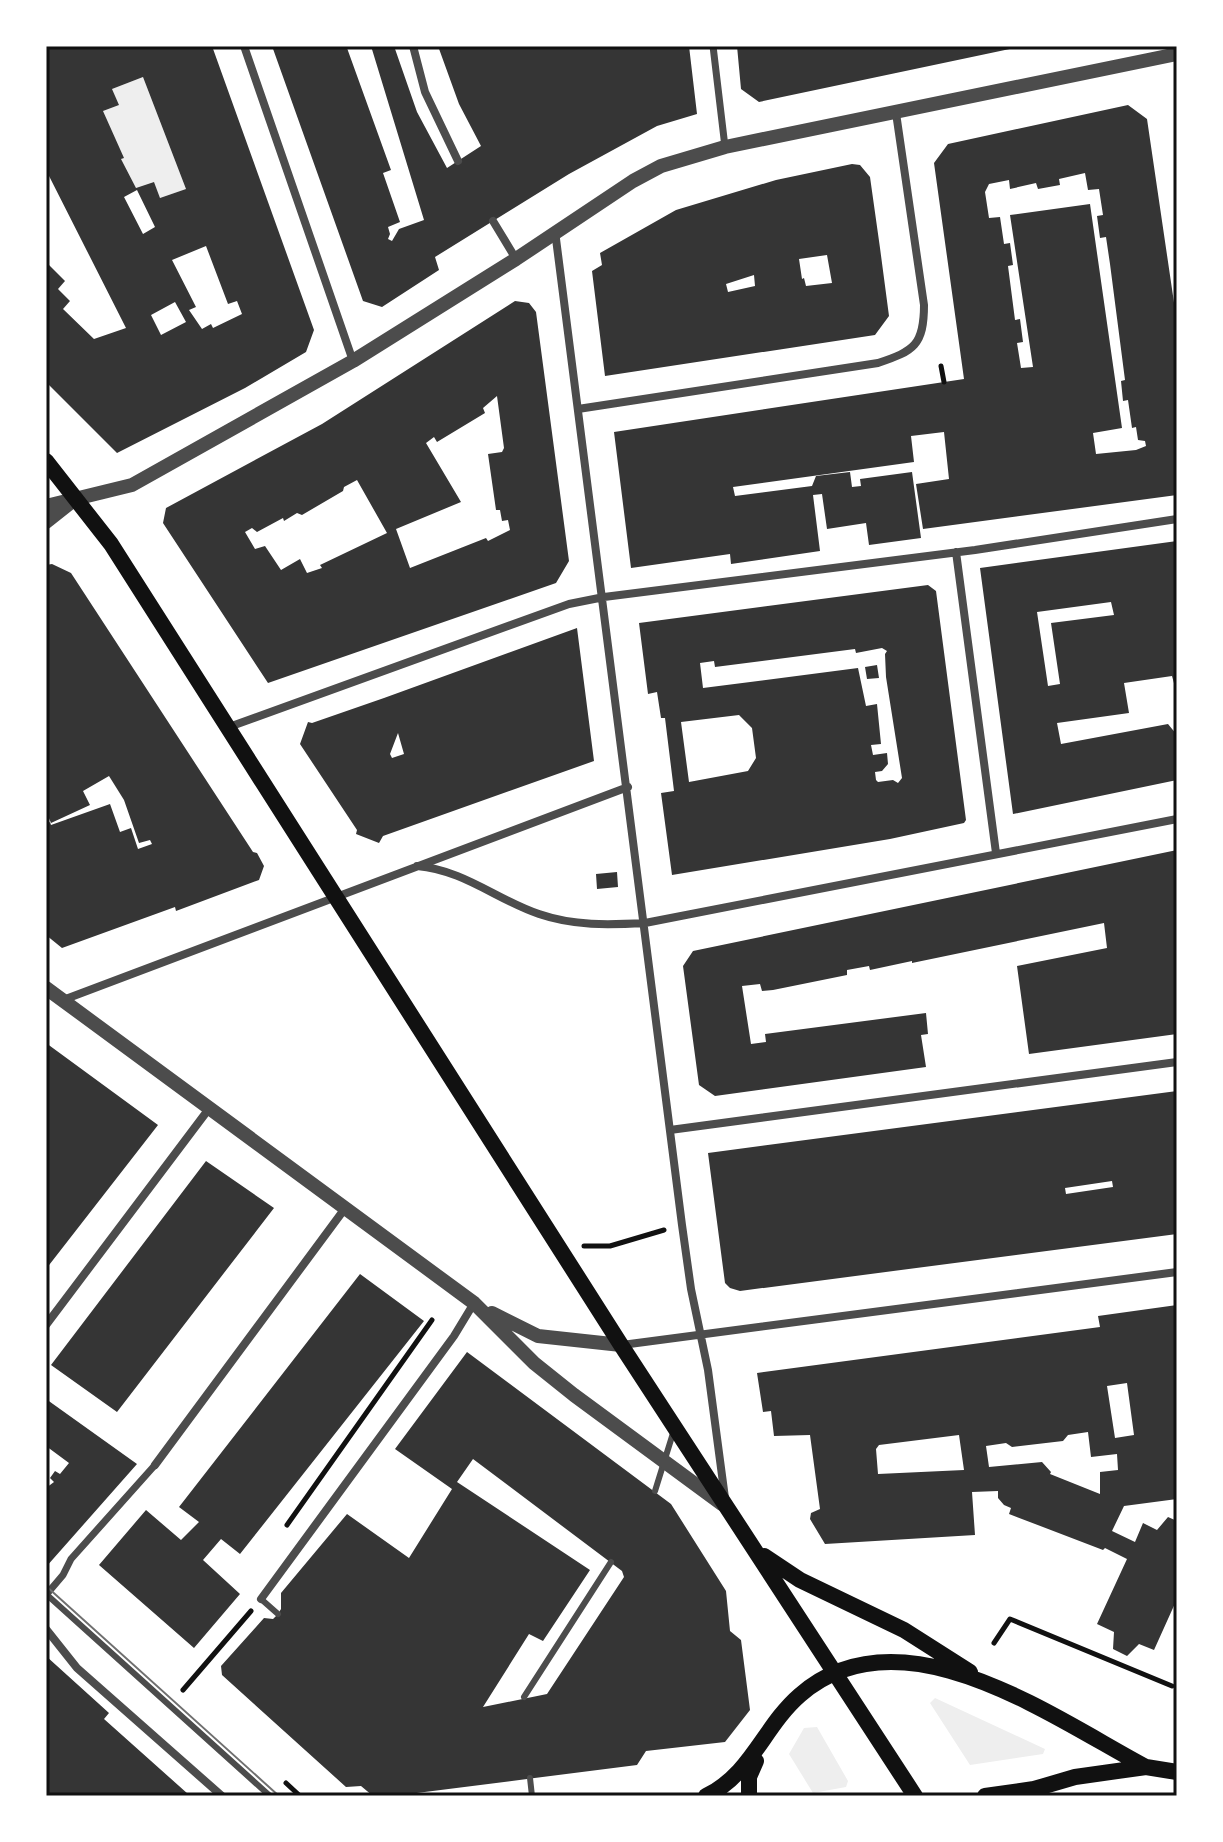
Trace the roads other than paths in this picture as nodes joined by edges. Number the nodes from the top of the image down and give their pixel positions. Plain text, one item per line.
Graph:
1 (244, 46) edge
2 (413, 46) edge
3 (713, 46) edge
4 (1175, 46) edge
5 (1177, 55) edge
6 (896, 113) junction
7 (725, 147) junction
8 (458, 161) dead end
9 (493, 221) dead end
10 (555, 231) junction
11 (516, 259) junction
12 (353, 361) junction
13 (578, 409) junction
14 (46, 461) edge
15 (77, 498) junction
16 (46, 506) edge
17 (1177, 519) edge
18 (46, 522) edge
19 (956, 552) junction
20 (604, 597) junction
21 (229, 727) junction
22 (628, 787) junction
23 (1177, 819) edge
24 (996, 853) junction
25 (417, 866) junction
26 (336, 897) junction
27 (645, 923) junction
28 (46, 988) edge
29 (61, 1000) junction
30 (1177, 1062) edge
31 (208, 1110) junction
32 (670, 1130) junction
33 (346, 1207) junction
34 (1177, 1272) edge
35 (474, 1303) junction
36 (46, 1325) edge
37 (701, 1336) junction
38 (621, 1345) junction
39 (675, 1427) junction
40 (664, 1462) junction
41 (155, 1465) joint
42 (655, 1491) dead end
43 (726, 1507) junction
44 (751, 1545) junction
45 (611, 1562) dead end
46 (46, 1594) edge
47 (261, 1599) joint
48 (278, 1614) dead end
49 (46, 1629) edge
50 (835, 1672) junction
51 (989, 1685) junction
52 (524, 1697) dead end
53 (765, 1737) junction
54 (1146, 1767) junction
55 (1177, 1772) edge
56 (530, 1778) dead end
57 (222, 1796) edge
58 (270, 1796) edge
59 (532, 1796) edge
60 (706, 1796) edge
61 (749, 1796) edge
62 (915, 1796) edge
63 (985, 1796) edge

1 - 12 street
2 - 8 street
3 - 7 street
4 - 5 street
5 - 6 street
6 - 7 street
6 - 13 street
7 - 10 street
9 - 11 street
10 - 11 street
10 - 13 street
11 - 12 street
12 - 15 street
13 - 20 street
14 - 15 main road
15 - 16 street
15 - 18 street
15 - 21 main road
17 - 19 street
19 - 20 street
19 - 24 street
20 - 21 street
20 - 22 street
21 - 26 main road
22 - 25 street
22 - 27 street
23 - 24 street
24 - 27 street
25 - 26 street
25 - 27 street
26 - 29 street
26 - 38 main road
27 - 32 street
28 - 29 street
29 - 31 street
30 - 32 street
31 - 33 street
31 - 36 street
32 - 37 street
33 - 35 street
33 - 41 street
34 - 37 street
35 - 38 street
35 - 40 street
35 - 47 street
37 - 38 street
37 - 43 street
38 - 39 main road
39 - 40 lane
39 - 43 main road
40 - 42 lane
40 - 43 street
41 - 46 street
43 - 44 main road
44 - 50 main road
44 - 51 main road
45 - 52 lane
46 - 58 lane
47 - 48 lane
49 - 57 street
50 - 51 main road
50 - 53 main road
50 - 62 main road
51 - 54 main road
53 - 60 main road
53 - 61 main road
54 - 55 main road
54 - 63 main road
56 - 59 lane

